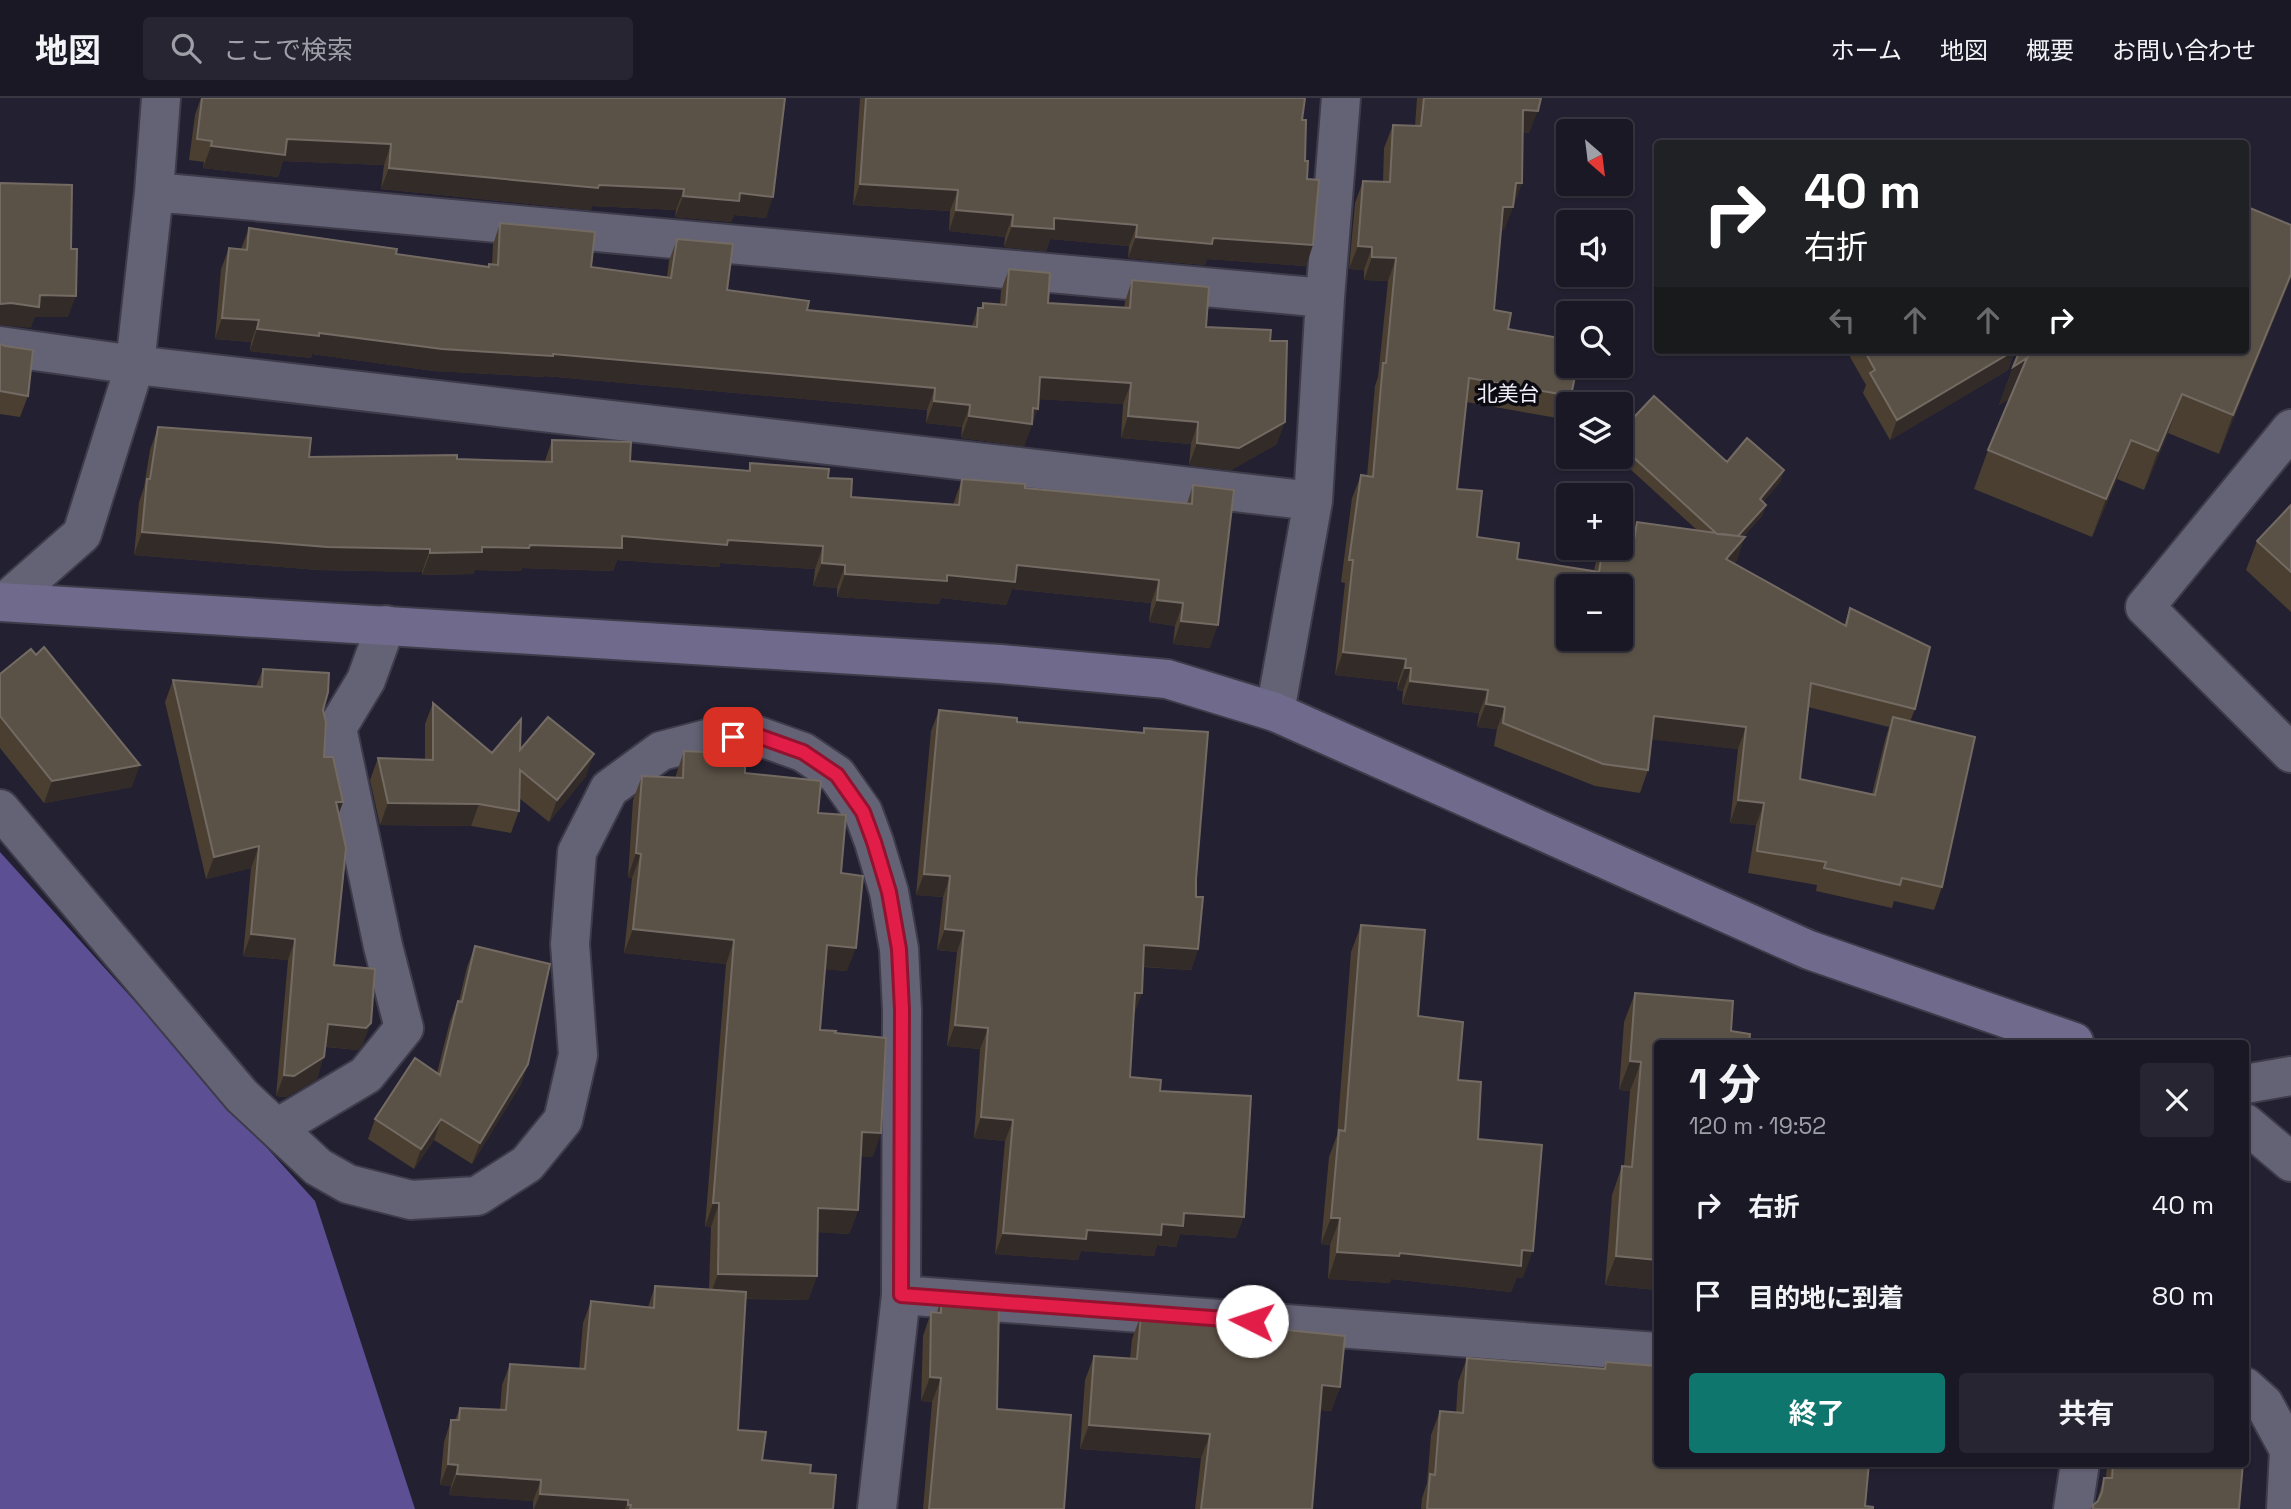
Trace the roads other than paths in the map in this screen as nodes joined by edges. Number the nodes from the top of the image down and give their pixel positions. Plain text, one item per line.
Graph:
1 (161, 98) edge
2 (1341, 98) edge
3 (154, 192) junction
4 (1325, 298) junction
5 (0, 346) edge
6 (135, 365) junction
7 (2291, 429) edge
8 (1313, 501) junction
9 (2, 602) edge
10 (386, 625) junction
11 (1275, 712) junction
12 (2291, 753) edge
13 (0, 808) edge
14 (2070, 1040) edge
15 (2291, 1076) edge
16 (2249, 1083) edge
17 (2249, 1126) edge
18 (277, 1128) junction
19 (2291, 1162) edge
20 (901, 1295) junction
21 (1654, 1352) edge
22 (2249, 1391) edge
23 (2079, 1467) edge
24 (877, 1509) edge
25 (2073, 1509) edge
26 (2286, 1509) edge

1 - 3 street
2 - 4 street
3 - 4 street
3 - 6 street
4 - 8 street
5 - 6 street
6 - 8 street
6 - 9 street
7 - 12 street
8 - 11 street
9 - 10 street
10 - 11 street
10 - 18 street
11 - 14 street
13 - 18 street
15 - 16 street
17 - 19 street
18 - 20 street
20 - 21 street
20 - 24 street
22 - 26 street
23 - 25 street

